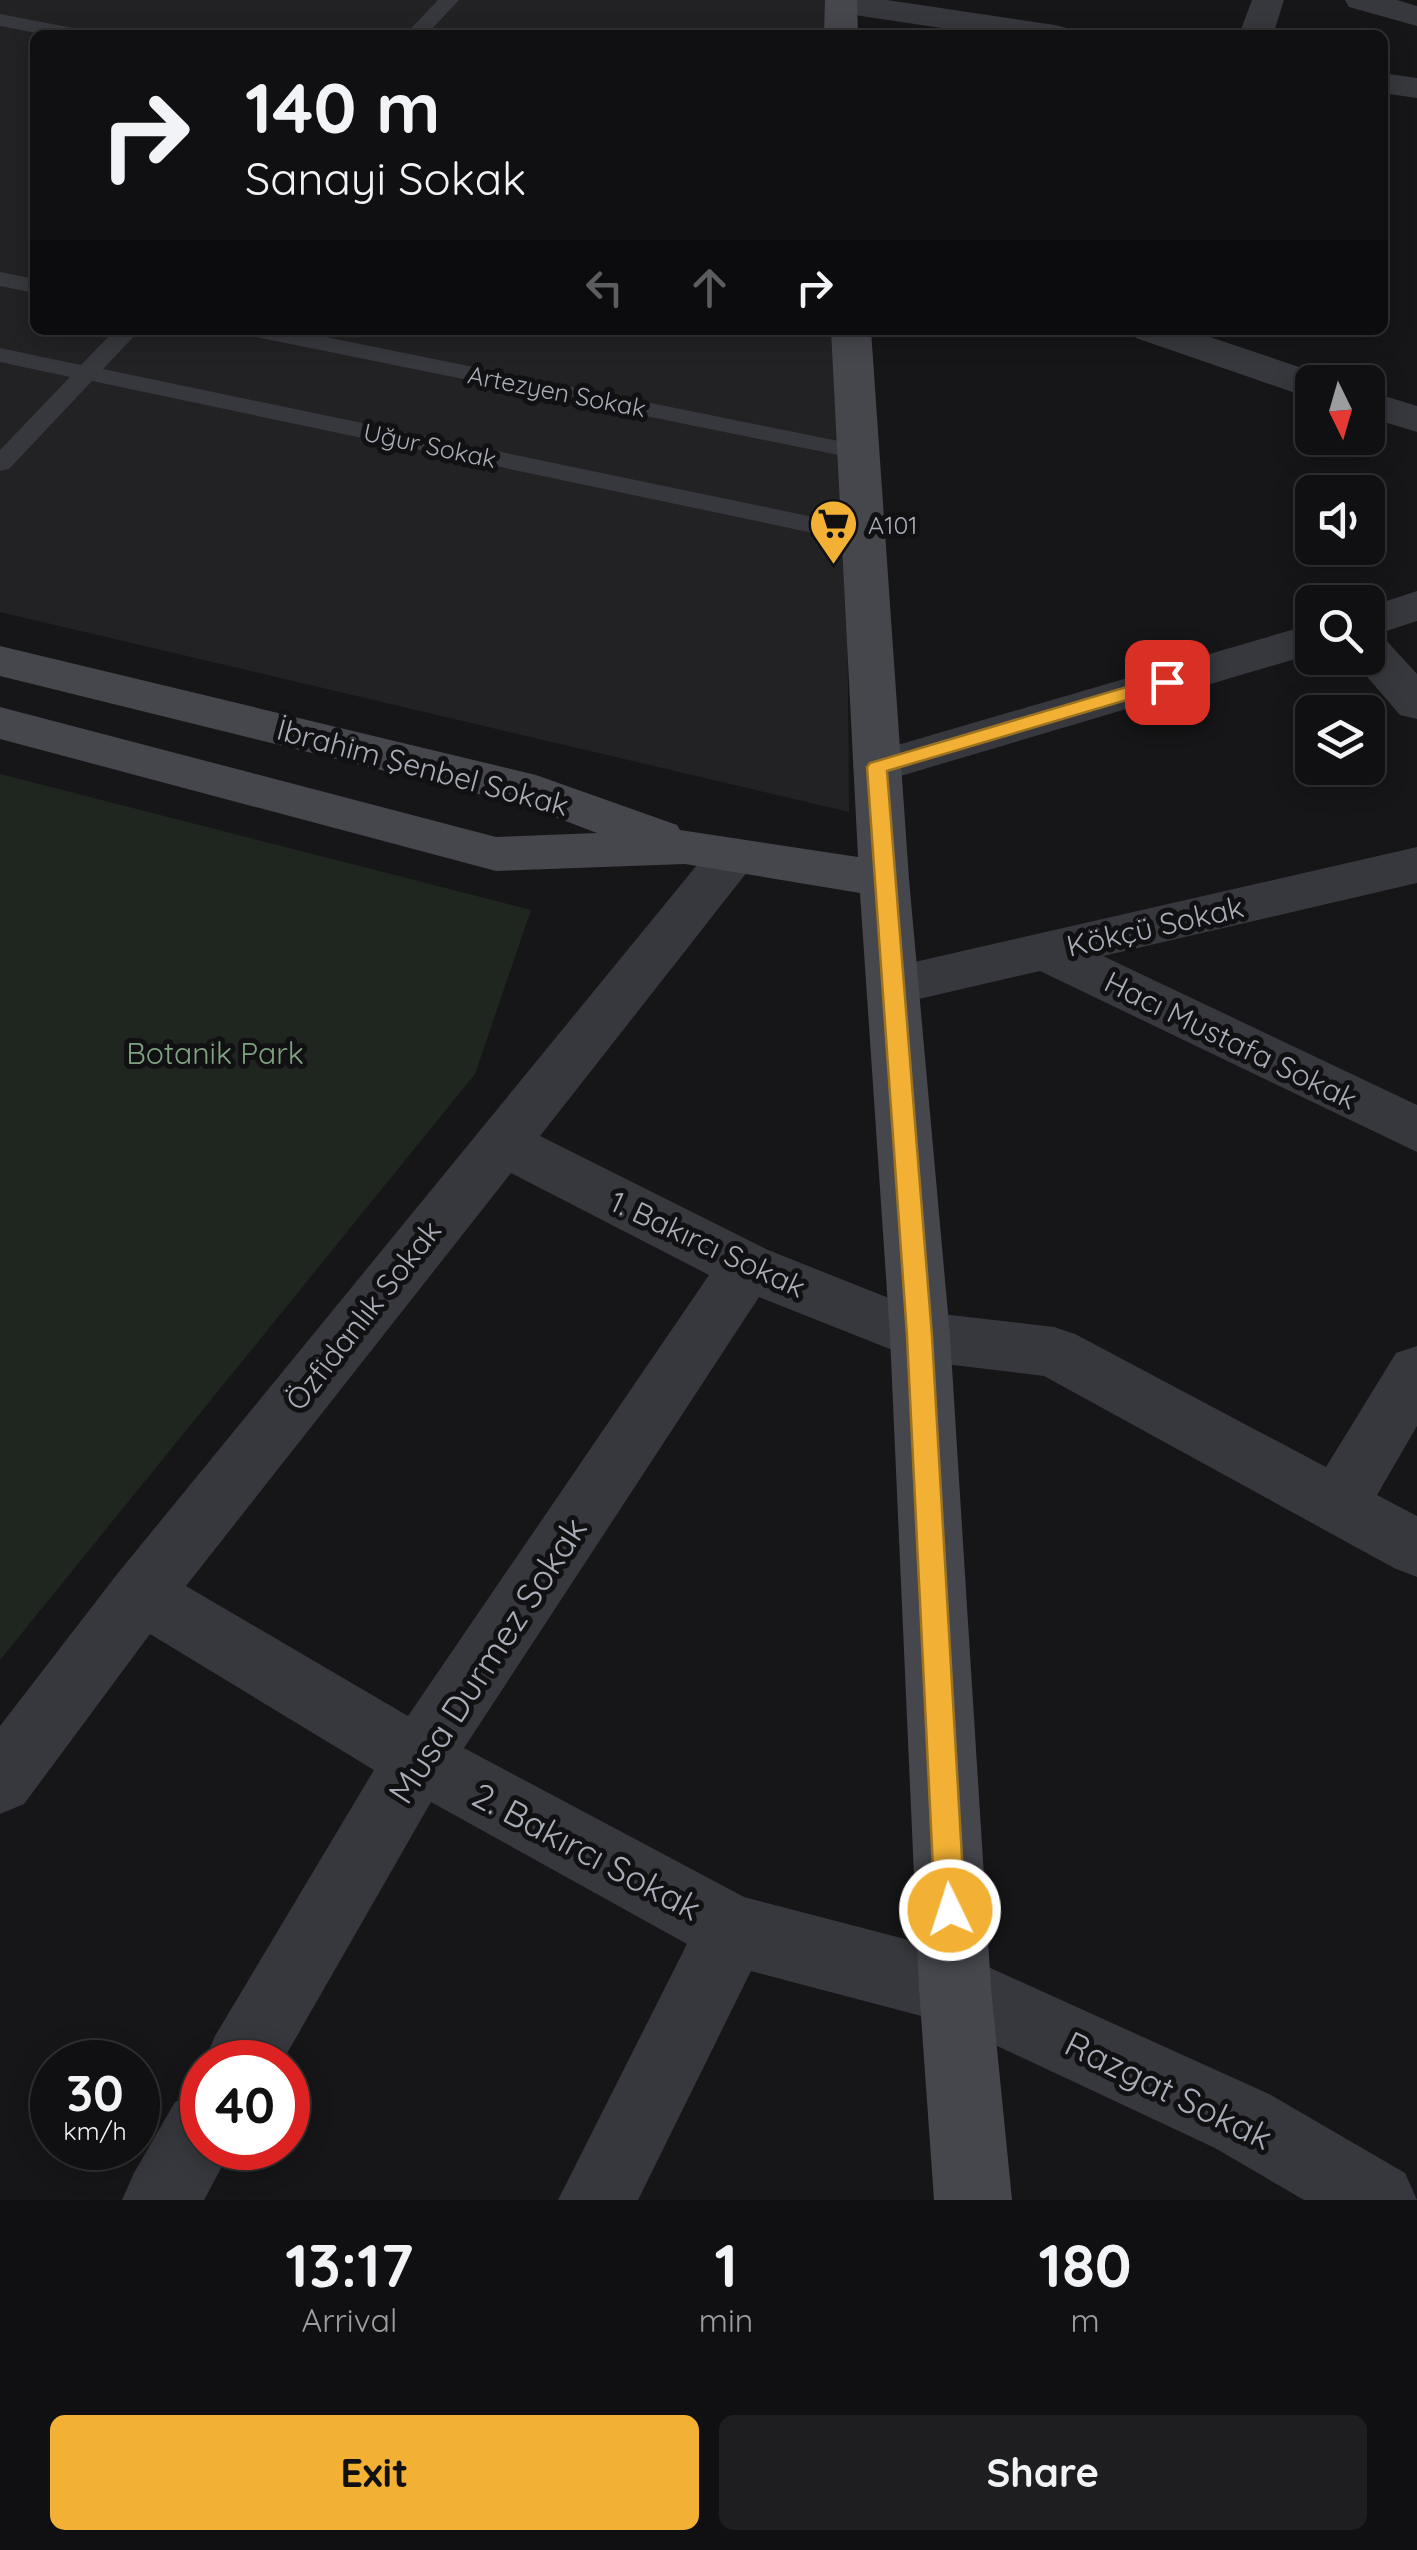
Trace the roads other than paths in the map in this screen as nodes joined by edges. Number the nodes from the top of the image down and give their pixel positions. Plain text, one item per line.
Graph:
1 (449, 0) edge
2 (1268, 0) edge
3 (1361, 0) edge
4 (841, 13) edge
5 (1417, 16) edge
6 (0, 20) edge
7 (52, 30) edge
8 (421, 30) edge
9 (1006, 30) edge
10 (1258, 30) edge
11 (1388, 84) edge
12 (1417, 88) edge
13 (0, 279) edge
14 (30, 285) edge
15 (123, 335) edge
16 (281, 335) edge
17 (852, 335) edge
18 (1165, 335) edge
19 (0, 355) edge
20 (86, 373) junction
21 (1295, 379) edge
22 (1385, 406) edge
23 (1414, 412) edge
24 (858, 452) junction
25 (0, 464) edge
26 (861, 535) junction
27 (1417, 605) edge
28 (1385, 616) edge
29 (1295, 643) edge
30 (0, 661) edge
31 (1385, 667) edge
32 (1417, 704) edge
33 (0, 723) edge
34 (877, 767) junction
35 (709, 851) junction
36 (1417, 866) edge
37 (884, 879) junction
38 (1045, 951) junction
39 (893, 986) junction
40 (1417, 1130) edge
41 (501, 1142) junction
42 (746, 1267) junction
43 (920, 1336) junction
44 (1417, 1372) edge
45 (1338, 1504) junction
46 (1417, 1548) edge
47 (141, 1594) junction
48 (418, 1759) junction
49 (0, 1781) edge
50 (734, 1930) junction
51 (955, 1988) junction
52 (254, 2040) edge
53 (180, 2167) edge
54 (161, 2200) edge
55 (597, 2200) edge
56 (973, 2200) edge
57 (1378, 2200) edge

1 - 8 lane
2 - 10 street
3 - 5 street
4 - 9 street
6 - 7 lane
11 - 12 street
13 - 14 lane
15 - 20 lane
16 - 24 lane, Artezyen Sokak
17 - 24 street
18 - 21 street
19 - 20 lane, Uğur Sokak
20 - 25 lane
20 - 26 lane, Uğur Sokak
22 - 23 street
24 - 26 street
26 - 34 street
27 - 28 street
29 - 34 street
30 - 35 street, İbrahim Şenbel Sokak
31 - 32 street
33 - 35 street, İbrahim Şenbel Sokak
34 - 37 street
35 - 37 street
35 - 41 street, Özfidanlık Sokak
36 - 38 street, Kökçü Sokak
37 - 39 street
38 - 39 street, Kökçü Sokak
38 - 40 street, Hacı Mustafa Sokak
39 - 43 street
41 - 42 street, 1. Bakırcı Sokak
41 - 47 street, Özfidanlık Sokak
42 - 43 street, 1. Bakırcı Sokak
42 - 48 street, Musa Durmez Sokak
43 - 45 street, 1. Bakırcı Sokak
43 - 51 street
44 - 45 street
45 - 46 street, 1. Bakırcı Sokak
47 - 48 street, 2. Bakırcı Sokak
47 - 49 street, Özfidanlık Sokak
48 - 50 street, 2. Bakırcı Sokak
48 - 52 street, Musa Durmez Sokak
50 - 51 street, 2. Bakırcı Sokak
50 - 55 street
51 - 56 street
51 - 57 street, Razgat Sokak
53 - 54 street

